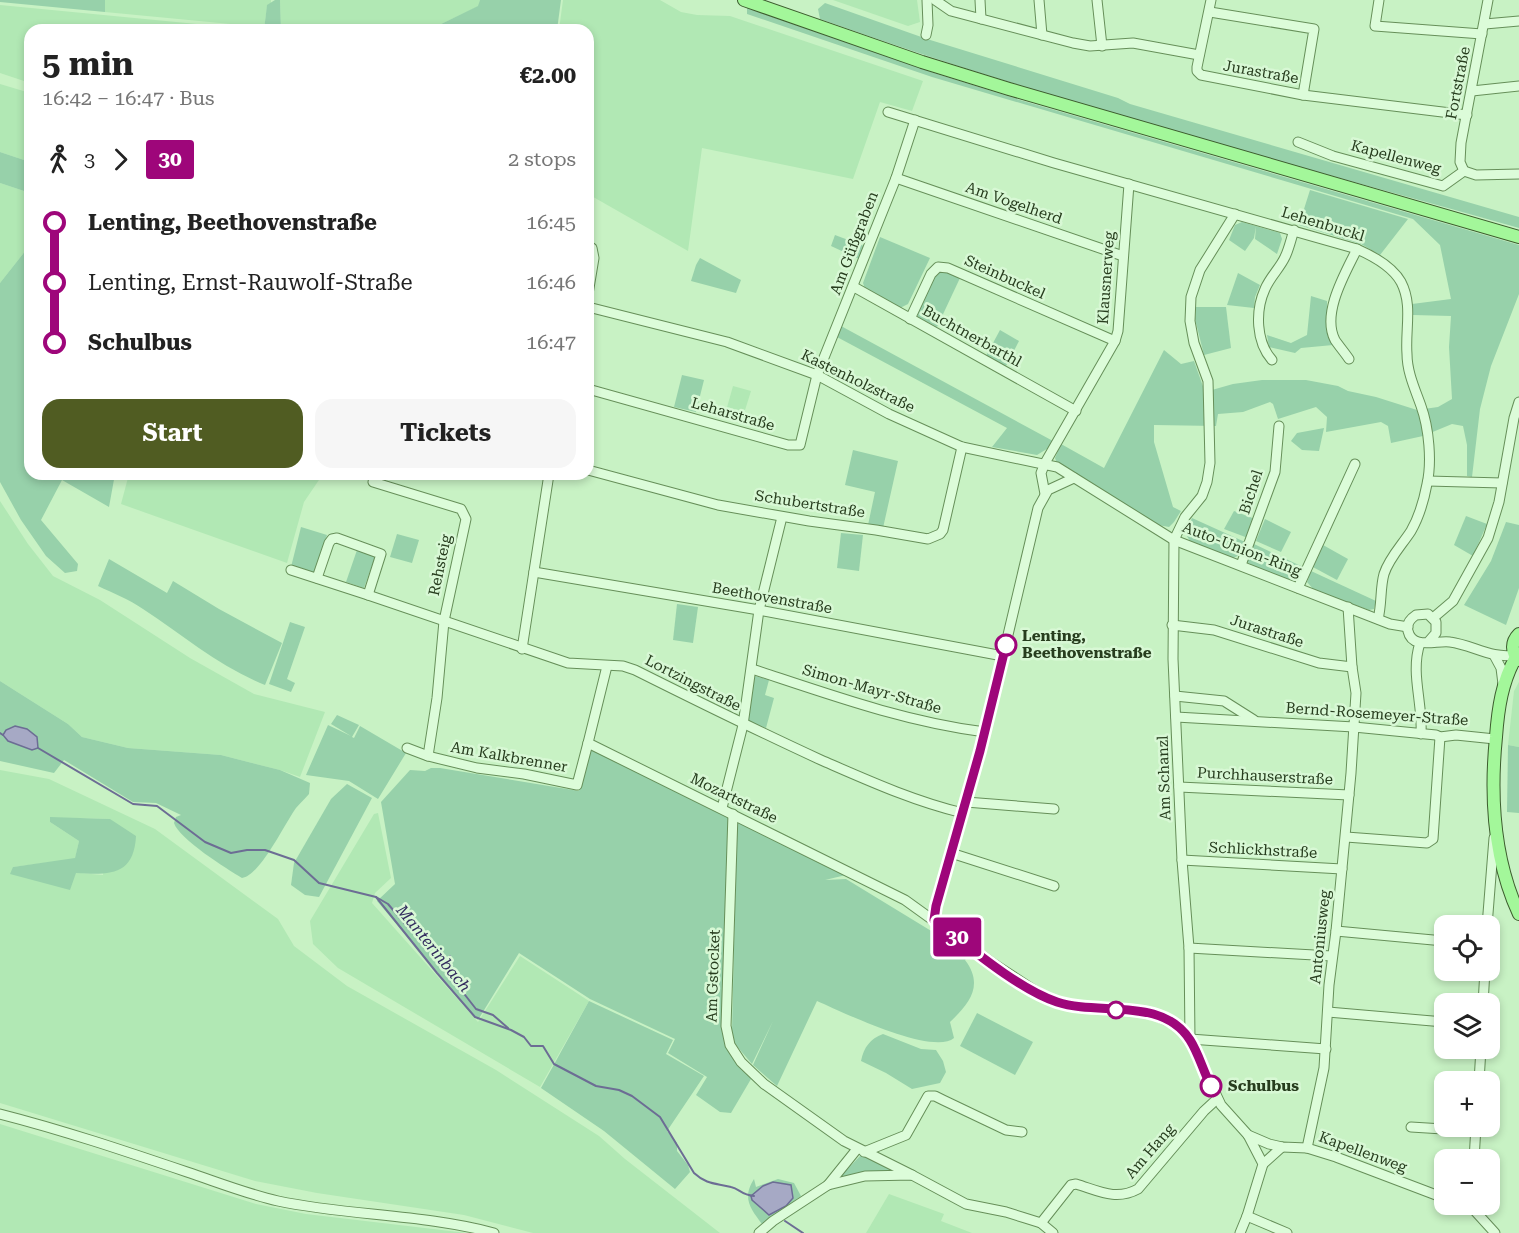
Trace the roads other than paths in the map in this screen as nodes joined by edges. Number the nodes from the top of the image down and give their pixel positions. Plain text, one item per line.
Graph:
1 (744, 0) edge
2 (927, 0) edge
3 (935, 0) edge
4 (980, 0) edge
5 (1039, 0) edge
6 (1097, 0) edge
7 (1211, 0) edge
8 (1379, 0) edge
9 (1488, 0) edge
10 (1210, 12) junction
11 (981, 19) junction
12 (1519, 21) edge
13 (1483, 29) junction
14 (926, 35) dead end
15 (1042, 35) junction
16 (1102, 46) junction
17 (1199, 55) junction
18 (1519, 86) edge
19 (1472, 91) junction
20 (1303, 95) junction
21 (888, 112) dead end
22 (1467, 115) junction
23 (915, 120) junction
24 (1298, 142) dead end
25 (1464, 171) junction
26 (1519, 174) edge
27 (896, 178) junction
28 (1129, 184) junction
29 (1235, 214) junction
30 (1294, 230) junction
31 (1519, 237) edge
32 (1357, 249) junction
33 (1123, 256) junction
34 (854, 287) junction
35 (594, 308) edge
36 (910, 319) junction
37 (1115, 341) junction
38 (1349, 359) dead end
39 (1272, 360) dead end
40 (818, 375) junction
41 (594, 391) edge
42 (1519, 402) edge
43 (1076, 411) junction
44 (1279, 426) dead end
45 (962, 447) junction
46 (1045, 463) junction
47 (1355, 464) dead end
48 (594, 472) edge
49 (1074, 478) junction
50 (374, 480) edge
51 (548, 480) edge
52 (1428, 481) junction
53 (1502, 483) junction
54 (1045, 494) junction
55 (782, 517) junction
56 (1174, 540) junction
57 (1241, 565) junction
58 (291, 570) dead end
59 (534, 572) junction
60 (317, 578) junction
61 (1298, 588) junction
62 (368, 595) junction
63 (1348, 607) junction
64 (759, 610) junction
65 (1433, 618) junction
66 (1378, 619) junction
67 (444, 621) junction
68 (1172, 625) junction
69 (1408, 627) junction
70 (1437, 632) junction
71 (1519, 634) edge
72 (1424, 642) junction
73 (1451, 642) junction
74 (522, 649) junction
75 (1480, 650) junction
76 (1494, 655) junction
77 (1003, 656) junction
78 (1516, 657) edge
79 (607, 666) junction
80 (1352, 667) junction
81 (752, 669) junction
82 (1505, 683) junction
83 (1175, 696) junction
84 (1176, 717) junction
85 (1256, 722) junction
86 (743, 725) junction
87 (1354, 727) junction
88 (985, 732) junction
89 (1421, 734) junction
90 (1440, 737) junction
91 (1496, 739) junction
92 (588, 743) junction
93 (407, 748) dead end
94 (428, 756) junction
95 (1179, 787) junction
96 (1349, 795) junction
97 (966, 802) junction
98 (722, 808) junction
99 (1054, 809) dead end
100 (963, 813) junction
101 (734, 814) junction
102 (1495, 831) junction
103 (1346, 837) junction
104 (951, 854) junction
105 (1182, 860) junction
106 (1342, 869) junction
107 (1503, 870) junction
108 (1490, 876) junction
109 (1054, 886) dead end
110 (1519, 914) edge
111 (1488, 915) edge
112 (934, 920) junction
113 (1336, 931) junction
114 (1434, 940) edge
115 (1189, 948) junction
116 (1332, 956) junction
117 (1328, 1012) junction
118 (1189, 1016) junction
119 (1434, 1021) edge
120 (1178, 1026) junction
121 (1190, 1039) junction
122 (1326, 1049) junction
123 (1217, 1099) junction
124 (0, 1114) edge
125 (1411, 1127) dead end
126 (1434, 1128) edge
127 (1022, 1132) dead end
128 (1248, 1135) junction
129 (1282, 1147) junction
130 (1307, 1148) junction
131 (861, 1151) junction
132 (1263, 1164) junction
133 (912, 1175) junction
134 (828, 1185) junction
135 (1434, 1194) edge
136 (1247, 1215) junction
137 (1481, 1215) edge
138 (1041, 1223) junction
139 (494, 1233) edge
140 (759, 1233) edge
141 (1053, 1233) edge
142 (1240, 1233) edge
143 (1287, 1233) edge
144 (1495, 1233) edge

1 - 31 main road
2 - 14 street
3 - 11 street
4 - 11 street
5 - 15 street
6 - 16 street
7 - 10 street
8 - 13 street
9 - 13 street, Fortstraße
10 - 17 street
10 - 20 street
11 - 15 street
12 - 13 street
13 - 19 street, Fortstraße
15 - 16 street
16 - 17 street
17 - 20 street, Jurastraße
18 - 19 street
19 - 22 street, Fortstraße
20 - 22 street, Jurastraße
21 - 23 street, Lehenbuckl
22 - 25 street, Fortstraße
23 - 27 street, Am Güßgraben
23 - 28 street, Lehenbuckl
24 - 25 street, Kapellenweg
25 - 26 street
27 - 33 street, Am Vogelherd
27 - 34 street, Am Güßgraben
28 - 29 street, Lehenbuckl
28 - 33 street, Klausnerweg
29 - 30 street, Lehenbuckl
29 - 56 street
30 - 32 street, Lehenbuckl
30 - 39 street
32 - 38 street
32 - 52 street, Lehenbuckl
33 - 37 street, Klausnerweg
34 - 36 street, Buchtnerbarthl
34 - 40 street, Am Güßgraben
35 - 40 street, Kastenholzstraße
36 - 37 street, Steinbuckel
36 - 43 street, Buchtnerbarthl
37 - 43 street, Klausnerweg
40 - 41 street, Leharstraße
40 - 45 street, Kastenholzstraße
42 - 53 street
43 - 46 street, Klausnerweg
44 - 57 street, Bichel
45 - 46 street, Kastenholzstraße
45 - 55 street, Schubertstraße
46 - 49 street, Auto-Union-Ring
46 - 54 street
47 - 61 street
48 - 55 street, Schubertstraße
49 - 54 street
49 - 56 street, Auto-Union-Ring
50 - 67 street, Rehsteig
51 - 59 street
52 - 53 street
52 - 66 street, Lehenbuckl
53 - 65 street
54 - 77 street
55 - 64 street
56 - 57 street, Auto-Union-Ring
56 - 68 street, Am Schanzl
57 - 61 street, Auto-Union-Ring
58 - 60 street, Lortzingstraße
59 - 64 street, Beethovenstraße
59 - 74 street
60 - 62 street, Lortzingstraße
60 - 62 street
61 - 63 street, Auto-Union-Ring
62 - 67 street, Lortzingstraße
63 - 66 street, Auto-Union-Ring
63 - 80 street
64 - 77 street, Beethovenstraße
64 - 81 street
65 - 69 street
65 - 70 street
66 - 69 street, Auto-Union-Ring
67 - 74 street, Lortzingstraße
67 - 94 street, Am Kalkbrenner
68 - 80 street, Jurastraße
68 - 83 street, Am Schanzl
69 - 72 street
70 - 72 street
70 - 73 street
71 - 78 main road
72 - 73 street
72 - 89 street
73 - 75 street
74 - 79 street, Lortzingstraße
75 - 76 street
75 - 78 street
76 - 78 street
76 - 82 street
77 - 88 street
78 - 82 main road
79 - 86 street, Lortzingstraße
79 - 92 street
80 - 87 street
81 - 86 street
81 - 88 street, Simon-Mayr-Straße
82 - 91 main road
83 - 84 street, Am Schanzl
83 - 85 street
84 - 85 street, Bernd-Rosemeyer-Straße
84 - 95 street, Am Schanzl
85 - 87 street, Bernd-Rosemeyer-Straße
86 - 98 street
86 - 100 street, Lortzingstraße
87 - 89 street, Bernd-Rosemeyer-Straße
87 - 96 street, Antoniusweg
88 - 97 street
89 - 90 street, Bernd-Rosemeyer-Straße
90 - 91 street, Bernd-Rosemeyer-Straße
90 - 103 street
91 - 102 main road
92 - 94 street, Am Kalkbrenner
92 - 98 street, Mozartstraße
93 - 94 street, Am Kalkbrenner
95 - 96 street, Purchhauserstraße
95 - 105 street, Am Schanzl
96 - 103 street, Antoniusweg
97 - 99 street
97 - 100 street
98 - 101 street, Mozartstraße
100 - 104 street
101 - 112 street, Mozartstraße
101 - 131 street, Am Gstocket
102 - 107 main road
102 - 108 street
103 - 106 street, Antoniusweg
104 - 109 street
104 - 112 street
105 - 106 street, Schlickhstraße
105 - 115 street, Am Schanzl
106 - 113 street, Antoniusweg
107 - 108 street
107 - 110 main road
108 - 111 street
112 - 120 street, Mozartstraße
113 - 114 street
113 - 116 street, Antoniusweg
115 - 116 street
115 - 118 street, Am Schanzl
116 - 117 street, Antoniusweg
117 - 119 street
117 - 122 street, Antoniusweg
118 - 120 street
118 - 121 street, Am Schanzl
120 - 121 street
121 - 122 street
121 - 123 street, Kapellenweg
122 - 130 street, Antoniusweg
123 - 128 street, Kapellenweg
123 - 138 street, Am Hang
124 - 139 street
125 - 126 street
127 - 131 street
128 - 129 street, Kapellenweg
128 - 132 street
129 - 130 street, Kapellenweg
129 - 132 street
130 - 135 street, Kapellenweg
131 - 133 street, Am Gstocket
131 - 134 street
132 - 136 street
133 - 134 street
133 - 138 street, Am Gstocket
134 - 140 street
136 - 142 street
136 - 143 street
137 - 144 street
138 - 141 street

